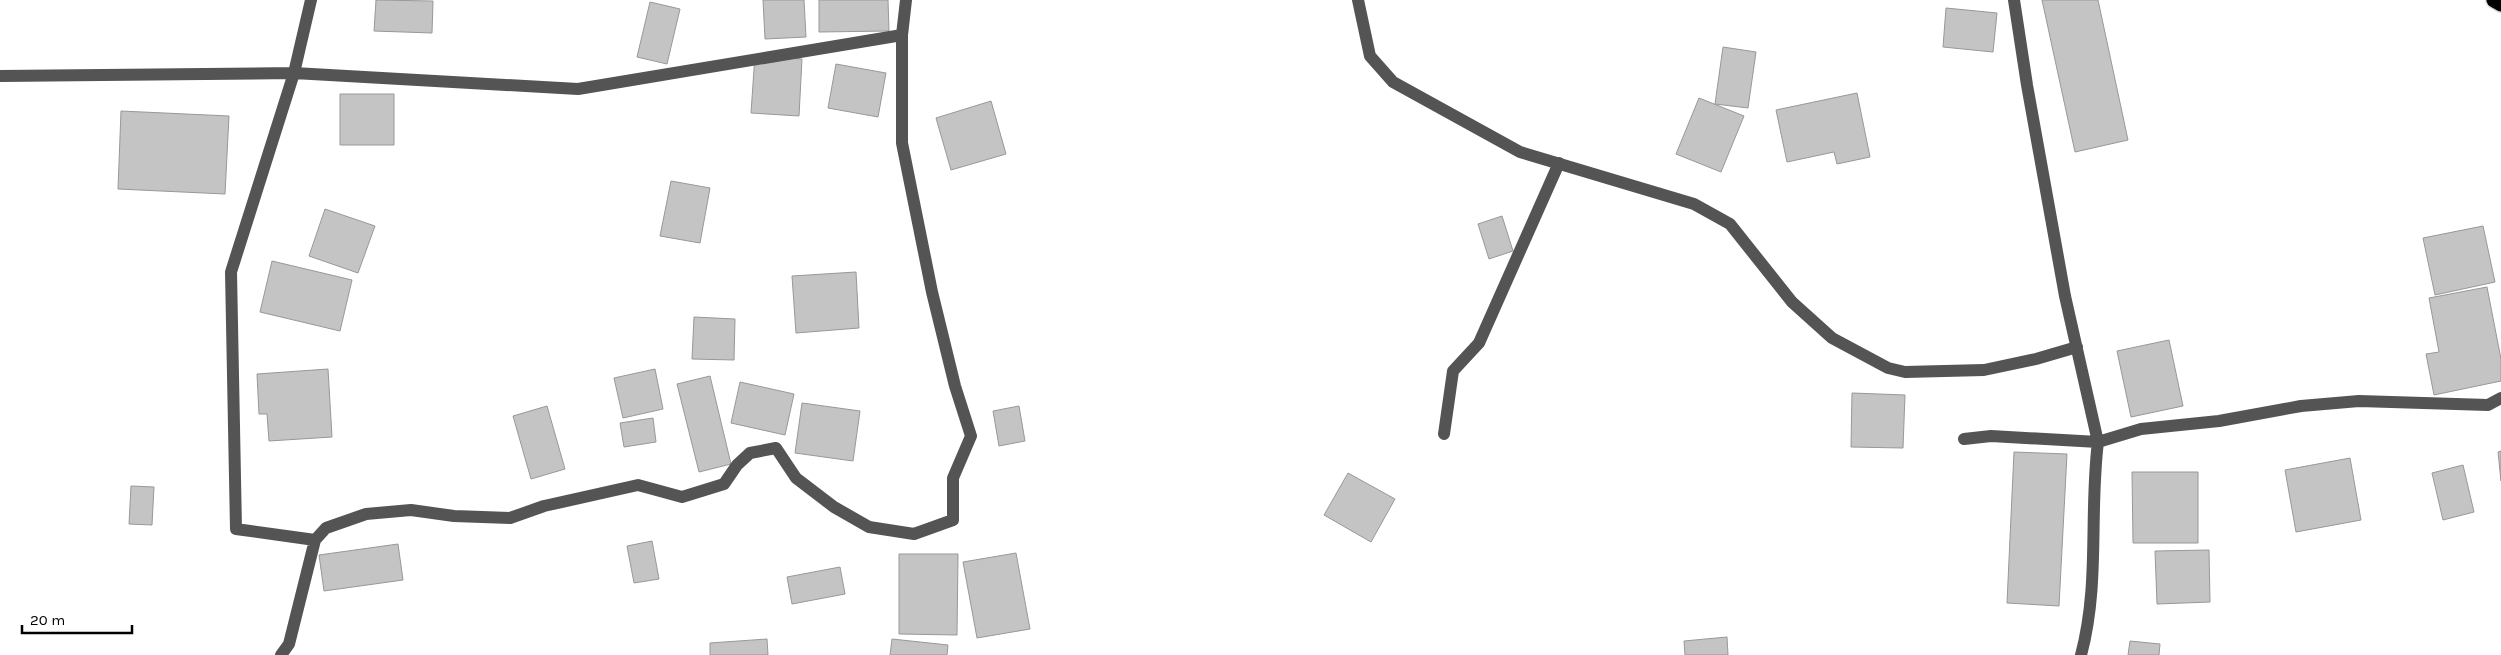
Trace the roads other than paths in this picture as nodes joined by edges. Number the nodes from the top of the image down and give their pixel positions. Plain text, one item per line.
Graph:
1 (311, 0) edge
2 (906, 0) edge
3 (1358, 0) edge
4 (2014, 0) edge
5 (2494, 0) edge
6 (2501, 4) edge
7 (902, 35) junction
8 (294, 73) junction
9 (0, 76) edge
10 (1559, 163) junction
11 (2076, 347) junction
12 (2501, 398) edge
13 (1444, 434) dead end
14 (1964, 439) dead end
15 (2098, 442) junction
16 (315, 540) junction
17 (281, 655) edge
18 (2081, 655) edge

1 - 8 street
2 - 7 street
3 - 10 street
4 - 11 street
5 - 6 highway
7 - 8 street
7 - 16 street
8 - 9 street
8 - 16 street
10 - 11 street
10 - 13 street
11 - 15 street
12 - 15 street
14 - 15 street
15 - 18 street
16 - 17 street

